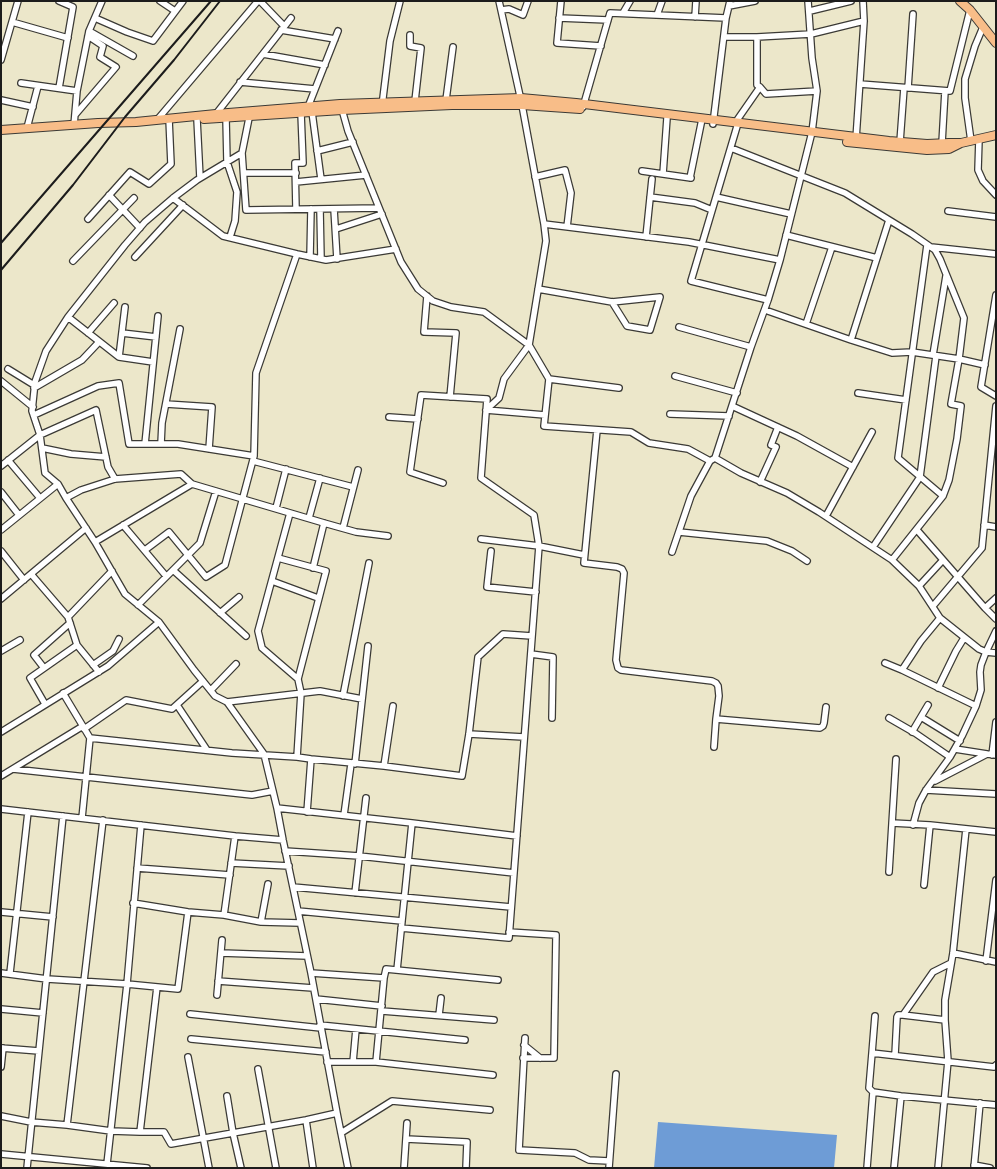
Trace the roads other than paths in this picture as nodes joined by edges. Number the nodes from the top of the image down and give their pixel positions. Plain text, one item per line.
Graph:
1 (18, 1) edge
2 (59, 1) edge
3 (102, 1) edge
4 (160, 1) edge
5 (183, 1) edge
6 (259, 1) edge
7 (400, 1) edge
8 (499, 1) edge
9 (528, 1) edge
10 (561, 1) edge
11 (630, 1) edge
12 (662, 1) edge
13 (696, 1) edge
14 (755, 1) edge
15 (808, 1) edge
16 (851, 1) edge
17 (863, 1) edge
18 (960, 1) edge
19 (966, 1) edge
20 (729, 3) edge
21 (501, 10) junction
22 (970, 10) junction
23 (175, 11) junction
24 (810, 11) junction
25 (623, 13) junction
26 (913, 14) dead end
27 (657, 15) junction
28 (695, 17) junction
29 (95, 18) junction
30 (291, 18) dead end
31 (560, 18) junction
32 (726, 18) junction
33 (608, 20) junction
34 (12, 22) junction
35 (864, 22) junction
36 (983, 27) junction
37 (283, 28) junction
38 (338, 31) dead end
39 (88, 34) junction
40 (811, 34) junction
41 (410, 35) dead end
42 (724, 37) junction
43 (68, 38) junction
44 (757, 38) junction
45 (335, 39) junction
46 (4, 40) edge
47 (996, 44) edge
48 (601, 46) junction
49 (453, 47) dead end
50 (263, 54) junction
51 (133, 56) dead end
52 (1, 60) edge
53 (325, 65) junction
54 (240, 82) junction
55 (22, 83) dead end
56 (860, 84) junction
57 (38, 86) junction
58 (760, 87) junction
59 (59, 88) junction
60 (906, 88) junction
61 (315, 89) junction
62 (77, 91) junction
63 (817, 91) junction
64 (945, 91) junction
65 (1, 100) edge
66 (446, 100) junction
67 (415, 101) junction
68 (522, 102) junction
69 (382, 105) junction
70 (341, 107) junction
71 (584, 107) junction
72 (32, 108) junction
73 (310, 109) junction
74 (301, 113) junction
75 (216, 114) junction
76 (250, 114) junction
77 (75, 115) junction
78 (226, 118) junction
79 (667, 118) junction
80 (171, 119) junction
81 (197, 119) junction
82 (157, 120) junction
83 (701, 121) junction
84 (713, 122) junction
85 (74, 124) junction
86 (737, 124) junction
87 (27, 128) junction
88 (1, 130) edge
89 (811, 135) junction
90 (996, 136) edge
91 (856, 140) junction
92 (975, 140) junction
93 (353, 142) junction
94 (900, 142) junction
95 (942, 143) junction
96 (961, 144) junction
97 (731, 148) junction
98 (317, 151) junction
99 (242, 153) junction
100 (227, 162) junction
101 (642, 171) dead end
102 (244, 173) junction
103 (296, 173) junction
104 (663, 174) junction
105 (366, 175) junction
106 (801, 175) junction
107 (535, 177) junction
108 (200, 178) junction
109 (321, 179) junction
110 (652, 179) dead end
111 (296, 182) junction
112 (109, 195) junction
113 (996, 195) edge
114 (650, 197) junction
115 (716, 197) junction
116 (134, 198) dead end
117 (173, 198) junction
118 (183, 205) junction
119 (296, 209) junction
120 (311, 209) junction
121 (320, 209) junction
122 (334, 209) junction
123 (123, 210) junction
124 (712, 210) junction
125 (381, 211) junction
126 (948, 211) dead end
127 (791, 214) junction
128 (996, 217) edge
129 (88, 219) dead end
130 (889, 220) junction
131 (544, 224) junction
132 (567, 227) junction
133 (140, 228) junction
134 (336, 229) junction
135 (786, 235) junction
136 (230, 237) junction
137 (646, 237) junction
138 (702, 245) junction
139 (832, 246) junction
140 (928, 246) junction
141 (396, 250) junction
142 (297, 254) junction
143 (996, 254) edge
144 (135, 257) dead end
145 (310, 257) junction
146 (878, 258) junction
147 (321, 259) junction
148 (338, 259) junction
149 (780, 260) junction
150 (73, 261) dead end
151 (946, 274) junction
152 (538, 290) junction
153 (427, 296) junction
154 (996, 297) edge
155 (768, 300) junction
156 (612, 302) junction
157 (114, 303) dead end
158 (125, 307) dead end
159 (765, 310) junction
160 (158, 316) dead end
161 (68, 317) junction
162 (806, 324) junction
163 (679, 327) dead end
164 (180, 329) dead end
165 (993, 329) edge
166 (88, 333) junction
167 (122, 333) junction
168 (156, 337) junction
169 (851, 340) junction
170 (99, 342) junction
171 (529, 345) junction
172 (751, 347) junction
173 (912, 352) junction
174 (934, 356) junction
175 (119, 357) junction
176 (959, 359) junction
177 (153, 362) junction
178 (985, 365) junction
179 (8, 369) dead end
180 (675, 376) dead end
181 (549, 379) junction
182 (1, 381) edge
183 (34, 387) junction
184 (619, 388) dead end
185 (737, 393) junction
186 (858, 393) dead end
187 (996, 396) edge
188 (450, 397) junction
189 (906, 400) junction
190 (166, 404) junction
191 (732, 406) junction
192 (996, 406) edge
193 (32, 407) junction
194 (486, 410) junction
195 (670, 414) dead end
196 (34, 415) junction
197 (545, 415) junction
198 (729, 416) junction
199 (389, 417) dead end
200 (418, 419) junction
201 (778, 427) junction
202 (597, 430) junction
203 (872, 432) dead end
204 (40, 435) junction
205 (145, 444) junction
206 (161, 444) junction
207 (42, 448) junction
208 (209, 449) junction
209 (106, 457) junction
210 (254, 458) junction
211 (712, 459) junction
212 (8, 460) junction
213 (1, 466) edge
214 (853, 467) junction
215 (286, 469) junction
216 (358, 470) dead end
217 (920, 477) junction
218 (320, 478) junction
219 (115, 479) junction
220 (443, 482) dead end
221 (760, 482) junction
222 (58, 484) junction
223 (192, 484) junction
224 (353, 487) junction
225 (216, 491) junction
226 (1, 492) edge
227 (943, 496) junction
228 (40, 498) junction
229 (66, 498) junction
230 (243, 498) junction
231 (276, 508) junction
232 (290, 513) junction
233 (19, 516) junction
234 (826, 516) junction
235 (308, 518) junction
236 (324, 523) junction
237 (984, 524) junction
238 (124, 525) junction
239 (996, 527) edge
240 (86, 528) junction
241 (343, 528) junction
242 (1, 530) edge
243 (917, 530) junction
244 (679, 532) junction
245 (388, 536) dead end
246 (481, 539) dead end
247 (95, 542) junction
248 (539, 546) junction
249 (873, 548) junction
250 (144, 550) junction
251 (1, 551) edge
252 (491, 551) dead end
253 (672, 552) dead end
254 (188, 554) junction
255 (584, 555) junction
256 (278, 558) junction
257 (892, 560) junction
258 (943, 560) junction
259 (807, 561) dead end
260 (368, 563) dead end
261 (313, 568) junction
262 (172, 570) junction
263 (112, 571) junction
264 (31, 574) junction
265 (166, 576) junction
266 (958, 577) junction
267 (24, 580) junction
268 (272, 581) junction
269 (919, 586) junction
270 (536, 592) junction
271 (239, 597) dead end
272 (318, 598) junction
273 (996, 598) edge
274 (1, 599) edge
275 (138, 605) junction
276 (933, 606) junction
277 (985, 608) junction
278 (220, 613) junction
279 (940, 618) junction
280 (996, 619) edge
281 (69, 620) junction
282 (158, 622) junction
283 (996, 631) edge
284 (246, 636) dead end
285 (532, 636) junction
286 (964, 638) junction
287 (119, 639) dead end
288 (20, 640) dead end
289 (77, 645) junction
290 (368, 646) dead end
291 (1, 651) edge
292 (986, 652) junction
293 (996, 653) edge
294 (531, 654) junction
295 (885, 663) dead end
296 (236, 664) dead end
297 (93, 665) junction
298 (44, 668) junction
299 (902, 670) junction
300 (99, 672) junction
301 (298, 679) junction
302 (203, 681) junction
303 (938, 688) junction
304 (211, 690) junction
305 (64, 693) junction
306 (301, 693) junction
307 (343, 696) junction
308 (362, 699) junction
309 (227, 702) junction
310 (45, 704) junction
311 (177, 705) junction
312 (928, 705) dead end
313 (393, 706) dead end
314 (976, 706) junction
315 (826, 707) dead end
316 (921, 717) junction
317 (552, 718) dead end
318 (889, 718) dead end
319 (716, 719) junction
320 (996, 722) edge
321 (83, 727) junction
322 (2, 729) edge
323 (912, 732) junction
324 (469, 734) junction
325 (524, 737) junction
326 (90, 738) junction
327 (960, 741) junction
328 (714, 748) dead end
329 (955, 748) junction
330 (207, 750) junction
331 (264, 754) junction
332 (992, 755) edge
333 (297, 756) junction
334 (950, 757) junction
335 (311, 759) junction
336 (896, 759) dead end
337 (353, 764) junction
338 (384, 766) junction
339 (14, 769) junction
340 (1, 776) edge
341 (86, 776) junction
342 (932, 782) junction
343 (926, 790) junction
344 (273, 792) junction
345 (996, 794) edge
346 (366, 798) dead end
347 (278, 808) junction
348 (1, 809) edge
349 (28, 812) junction
350 (307, 812) junction
351 (63, 816) junction
352 (344, 816) junction
353 (82, 818) junction
354 (364, 818) junction
355 (103, 820) junction
356 (412, 823) junction
357 (892, 823) junction
358 (141, 825) junction
359 (913, 825) junction
360 (930, 825) junction
361 (966, 829) junction
362 (996, 832) edge
363 (235, 836) junction
364 (516, 836) junction
365 (283, 840) junction
366 (285, 851) junction
367 (359, 856) junction
368 (408, 860) junction
369 (231, 863) junction
370 (289, 866) junction
371 (137, 868) junction
372 (889, 872) dead end
373 (514, 873) junction
374 (230, 875) junction
375 (996, 880) edge
376 (268, 884) dead end
377 (924, 885) dead end
378 (293, 887) junction
379 (355, 893) junction
380 (404, 897) junction
381 (134, 903) junction
382 (511, 907) junction
383 (298, 911) junction
384 (1, 912) edge
385 (188, 912) junction
386 (16, 913) junction
387 (224, 915) junction
388 (53, 917) junction
389 (402, 920) junction
390 (261, 922) junction
391 (300, 923) junction
392 (401, 928) junction
393 (509, 932) junction
394 (222, 940) dead end
395 (221, 953) junction
396 (953, 953) junction
397 (307, 956) junction
398 (986, 960) junction
399 (996, 962) edge
400 (951, 963) junction
401 (397, 970) junction
402 (1, 972) edge
403 (10, 973) junction
404 (311, 973) junction
405 (47, 978) junction
406 (384, 978) junction
407 (498, 980) dead end
408 (84, 981) junction
409 (218, 981) junction
410 (127, 984) junction
411 (157, 987) junction
412 (313, 988) junction
413 (217, 995) dead end
414 (441, 998) dead end
415 (316, 1000) junction
416 (382, 1008) junction
417 (1, 1009) edge
418 (43, 1012) junction
419 (190, 1014) dead end
420 (903, 1015) junction
421 (439, 1016) junction
422 (876, 1016) dead end
423 (494, 1020) dead end
424 (945, 1020) junction
425 (320, 1026) junction
426 (356, 1029) junction
427 (380, 1031) junction
428 (191, 1039) dead end
429 (465, 1040) dead end
430 (2, 1048) edge
431 (39, 1051) junction
432 (326, 1052) junction
433 (872, 1052) junction
434 (895, 1055) junction
435 (188, 1057) dead end
436 (523, 1058) junction
437 (540, 1058) junction
438 (948, 1061) junction
439 (327, 1062) junction
440 (353, 1062) junction
441 (376, 1062) junction
442 (1, 1067) edge
443 (995, 1068) edge
444 (258, 1069) dead end
445 (616, 1074) dead end
446 (493, 1075) dead end
447 (872, 1092) junction
448 (227, 1096) dead end
449 (901, 1096) junction
450 (944, 1100) junction
451 (980, 1104) junction
452 (996, 1105) edge
453 (490, 1110) dead end
454 (337, 1113) junction
455 (1, 1116) edge
456 (306, 1120) junction
457 (31, 1122) junction
458 (407, 1123) dead end
459 (67, 1124) junction
460 (268, 1126) junction
461 (111, 1130) junction
462 (140, 1132) junction
463 (233, 1133) junction
464 (341, 1133) junction
465 (203, 1138) junction
466 (406, 1139) junction
467 (1, 1154) edge
468 (28, 1157) junction
469 (609, 1161) junction
470 (71, 1164) edge
471 (107, 1164) junction
472 (974, 1167) edge
473 (27, 1168) edge
474 (145, 1168) edge
475 (209, 1168) edge
476 (241, 1168) edge
477 (276, 1168) edge
478 (313, 1168) edge
479 (348, 1168) edge
480 (404, 1168) edge
481 (466, 1168) edge
482 (609, 1168) edge
483 (867, 1168) edge
484 (894, 1168) edge
485 (938, 1168) edge
486 (990, 1168) edge

1 - 34 street
2 - 43 street
3 - 29 street
4 - 23 street
5 - 23 street
6 - 37 street
6 - 82 street
7 - 69 street
8 - 21 street
9 - 21 street
10 - 31 street
11 - 25 street
12 - 27 street
13 - 28 street
14 - 20 street
15 - 24 street
16 - 24 street
17 - 35 street
18 - 22 main road
19 - 22 main road
20 - 32 street
21 - 68 street
22 - 36 main road
22 - 64 street
23 - 29 street
24 - 40 street
25 - 27 street
25 - 33 street
26 - 60 street
27 - 28 street
28 - 32 street
29 - 39 street
30 - 37 street
31 - 33 street
31 - 48 street
32 - 42 street
33 - 48 street
34 - 43 street
34 - 46 street
35 - 40 street
35 - 56 street
36 - 47 main road
36 - 92 street
37 - 45 street
37 - 50 street
38 - 45 street
39 - 51 street
39 - 62 street
39 - 77 street
40 - 44 street
40 - 63 street
41 - 67 street
42 - 44 street
42 - 84 street
43 - 59 street
44 - 58 street
45 - 53 street
46 - 52 street
48 - 71 street
49 - 66 street
50 - 53 street
50 - 54 street
53 - 61 street
54 - 61 street
54 - 75 street
55 - 57 street
56 - 60 street
56 - 91 street
57 - 59 street
57 - 72 street
58 - 63 street
58 - 86 street
59 - 62 street
60 - 64 street
60 - 94 street
61 - 73 street
62 - 77 street
63 - 89 street
64 - 95 street
65 - 72 street
66 - 67 main road
66 - 68 main road
67 - 69 main road
68 - 69 main road
68 - 71 main road
68 - 107 street
69 - 70 main road
70 - 73 main road
70 - 93 street
71 - 79 main road
71 - 83 main road
72 - 87 street
73 - 74 main road
73 - 76 main road
73 - 98 street
74 - 76 main road
74 - 103 street
75 - 76 main road
75 - 80 main road
76 - 78 main road
76 - 99 street
77 - 85 street
78 - 81 main road
78 - 100 street
79 - 83 main road
79 - 104 street
80 - 81 main road
80 - 82 main road
80 - 112 street
81 - 108 street
82 - 85 main road
83 - 84 main road
83 - 104 street
84 - 86 main road
85 - 87 main road
86 - 89 main road
86 - 97 street
87 - 88 main road
89 - 91 main road
89 - 106 street
90 - 92 main road
91 - 94 main road
91 - 96 main road
92 - 96 main road
92 - 113 street
93 - 98 street
93 - 105 street
94 - 95 main road
95 - 96 main road
97 - 106 street
97 - 115 street
98 - 109 street
99 - 100 street
99 - 102 street
100 - 108 street
100 - 136 street
101 - 104 street
102 - 103 street
102 - 119 street
103 - 111 street
105 - 109 street
105 - 125 street
106 - 127 street
106 - 130 street
107 - 131 street
107 - 132 street
108 - 117 street
109 - 111 street
110 - 114 street
111 - 119 street
112 - 123 street
112 - 129 street
114 - 124 street
114 - 137 street
115 - 124 street
115 - 127 street
116 - 123 street
117 - 118 street
117 - 133 street
118 - 136 street
118 - 144 street
119 - 120 street
120 - 121 street
120 - 145 street
121 - 122 street
121 - 147 street
122 - 125 street
122 - 134 street
123 - 133 street
123 - 150 street
124 - 138 street
125 - 134 street
125 - 141 street
126 - 128 street
127 - 135 street
130 - 140 street
130 - 146 street
131 - 132 street
131 - 152 street
132 - 137 street
133 - 161 street
134 - 148 street
135 - 139 street
135 - 149 street
136 - 142 street
137 - 138 street
138 - 149 street
138 - 155 street
139 - 146 street
139 - 162 street
140 - 143 street
140 - 151 street
140 - 173 street
141 - 148 street
141 - 153 street
142 - 145 street
142 - 210 street
145 - 147 street
146 - 169 street
147 - 148 street
149 - 155 street
151 - 174 street
151 - 176 street
152 - 156 street
152 - 171 street
153 - 171 street
153 - 188 street
154 - 165 street
155 - 159 street
156 - 156 street
157 - 166 street
158 - 167 street
159 - 162 street
159 - 172 street
160 - 168 street
161 - 166 street
161 - 183 street
162 - 169 street
163 - 172 street
164 - 190 street
165 - 178 street
166 - 170 street
167 - 168 street
167 - 175 street
168 - 177 street
169 - 173 street
170 - 175 street
170 - 183 street
171 - 181 street
171 - 194 street
172 - 185 street
173 - 174 street
173 - 189 street
174 - 176 street
174 - 217 street
175 - 177 street
176 - 178 street
176 - 227 street
177 - 205 street
178 - 187 street
179 - 183 street
180 - 185 street
181 - 184 street
181 - 197 street
182 - 193 street
183 - 193 street
185 - 191 street
186 - 189 street
188 - 194 street
188 - 200 street
189 - 217 street
190 - 206 street
190 - 208 street
191 - 198 street
191 - 201 street
192 - 237 street
193 - 196 street
194 - 197 street
194 - 248 street
195 - 198 street
196 - 204 street
196 - 205 street
197 - 202 street
198 - 211 street
199 - 200 street
200 - 220 street
201 - 214 street
201 - 221 street
202 - 211 street
202 - 255 street
203 - 214 street
204 - 207 street
204 - 209 street
204 - 212 street
205 - 206 street
206 - 208 street
207 - 209 street
207 - 222 street
208 - 210 street
209 - 219 street
210 - 215 street
210 - 230 street
211 - 221 street
211 - 244 street
212 - 213 street
212 - 228 street
214 - 234 street
215 - 218 street
215 - 231 street
216 - 224 street
217 - 227 street
217 - 249 street
218 - 224 street
218 - 235 street
219 - 223 street
219 - 229 street
221 - 234 street
222 - 228 street
222 - 229 street
223 - 225 street
223 - 238 street
224 - 241 street
225 - 230 street
225 - 254 street
226 - 233 street
227 - 243 street
228 - 233 street
229 - 240 street
230 - 231 street
230 - 254 street
231 - 232 street
232 - 235 street
232 - 256 street
233 - 242 street
234 - 249 street
235 - 236 street
236 - 241 street
236 - 261 street
237 - 239 street
237 - 266 street
238 - 247 street
238 - 250 street
240 - 247 street
240 - 264 street
241 - 245 street
243 - 257 street
243 - 258 street
244 - 253 street
244 - 259 street
246 - 248 street
247 - 263 street
248 - 255 street
248 - 270 street
249 - 257 street
250 - 254 street
250 - 265 street
251 - 267 street
252 - 270 street
254 - 262 street
255 - 319 street
256 - 261 street
256 - 268 street
257 - 269 street
258 - 266 street
258 - 269 street
260 - 307 street
261 - 272 street
262 - 265 street
262 - 278 street
263 - 275 street
263 - 281 street
264 - 267 street
264 - 281 street
265 - 275 street
266 - 276 street
266 - 277 street
267 - 274 street
268 - 272 street
268 - 301 street
269 - 276 street
270 - 285 street
271 - 278 street
272 - 301 street
273 - 277 street
275 - 282 street
276 - 279 street
277 - 280 street
278 - 284 street
279 - 286 street
279 - 299 street
281 - 289 street
281 - 298 street
282 - 300 street
282 - 302 street
283 - 292 street
285 - 294 street
285 - 324 street
286 - 292 street
286 - 303 street
287 - 297 street
288 - 291 street
289 - 297 street
289 - 298 street
290 - 308 street
292 - 293 street
292 - 314 street
294 - 317 street
294 - 325 street
295 - 299 street
296 - 304 street
297 - 300 street
298 - 310 street
299 - 303 street
300 - 305 street
301 - 306 street
302 - 304 street
302 - 311 street
303 - 314 street
304 - 309 street
305 - 310 street
305 - 321 street
306 - 307 street
306 - 309 street
306 - 333 street
307 - 308 street
308 - 337 street
309 - 331 street
310 - 322 street
311 - 321 street
311 - 330 street
312 - 316 street
313 - 338 street
314 - 327 street
315 - 319 street
316 - 323 street
316 - 327 street
318 - 323 street
319 - 328 street
320 - 332 street
321 - 326 street
321 - 339 street
323 - 334 street
324 - 325 street
324 - 338 street
325 - 364 street
326 - 330 street
326 - 341 street
327 - 329 street
329 - 332 street
329 - 334 street
330 - 331 street
331 - 333 street
331 - 344 street
332 - 342 street
333 - 335 street
334 - 342 street
335 - 337 street
335 - 350 street
336 - 357 street
337 - 338 street
337 - 352 street
339 - 340 street
339 - 341 street
341 - 344 street
341 - 353 street
342 - 343 street
343 - 345 street
343 - 359 street
344 - 347 street
346 - 354 street
347 - 350 street
347 - 365 street
348 - 349 street
349 - 351 street
349 - 386 street
350 - 352 street
351 - 353 street
351 - 388 street
352 - 354 street
353 - 355 street
354 - 356 street
354 - 367 street
355 - 358 street
355 - 408 street
356 - 364 street
356 - 368 street
357 - 359 street
357 - 372 street
358 - 363 street
358 - 371 street
359 - 360 street
360 - 361 street
360 - 377 street
361 - 362 street
361 - 396 street
363 - 365 street
363 - 369 street
364 - 373 street
365 - 366 street
366 - 367 street
366 - 370 street
367 - 368 street
367 - 379 street
368 - 373 street
368 - 380 street
369 - 370 street
369 - 374 street
370 - 378 street
371 - 374 street
371 - 381 street
373 - 382 street
374 - 387 street
375 - 398 street
376 - 390 street
378 - 379 street
378 - 383 street
379 - 380 street
380 - 382 street
380 - 389 street
381 - 385 street
381 - 410 street
382 - 393 street
383 - 389 street
383 - 391 street
384 - 386 street
385 - 387 street
385 - 411 street
386 - 388 street
386 - 403 street
387 - 390 street
388 - 405 street
389 - 392 street
390 - 391 street
391 - 397 street
392 - 393 street
392 - 401 street
393 - 437 street
394 - 395 street
395 - 397 street
395 - 409 street
396 - 398 street
396 - 400 street
397 - 404 street
398 - 399 street
400 - 420 street
400 - 424 street
401 - 406 street
401 - 407 street
402 - 403 street
403 - 405 street
404 - 406 street
404 - 412 street
405 - 408 street
405 - 418 street
406 - 416 street
408 - 410 street
408 - 459 street
409 - 412 street
409 - 413 street
410 - 411 street
410 - 461 street
411 - 462 street
412 - 415 street
414 - 421 street
415 - 416 street
415 - 425 street
416 - 421 street
416 - 427 street
417 - 418 street
418 - 431 street
419 - 425 street
420 - 424 street
420 - 434 street
421 - 423 street
422 - 433 street
424 - 438 street
425 - 426 street
425 - 432 street
426 - 427 street
426 - 440 street
427 - 429 street
427 - 441 street
428 - 432 street
430 - 431 street
430 - 442 street
431 - 457 street
432 - 439 street
433 - 434 street
433 - 447 street
434 - 438 street
435 - 465 street
436 - 437 street
436 - 437 street
436 - 469 street
438 - 443 street
438 - 450 street
439 - 440 street
439 - 454 street
440 - 441 street
441 - 446 street
444 - 460 street
445 - 469 street
447 - 449 street
447 - 483 street
448 - 463 street
449 - 450 street
449 - 484 street
450 - 451 street
450 - 485 street
451 - 452 street
451 - 472 street
453 - 464 street
454 - 456 street
454 - 464 street
455 - 457 street
456 - 460 street
456 - 478 street
457 - 459 street
457 - 468 street
458 - 466 street
459 - 461 street
460 - 463 street
460 - 477 street
461 - 462 street
461 - 471 street
462 - 465 street
463 - 465 street
463 - 476 street
464 - 479 street
465 - 475 street
466 - 480 street
466 - 481 street
467 - 468 street
468 - 470 street
468 - 473 street
469 - 482 street
470 - 471 street
471 - 474 street
472 - 486 street

